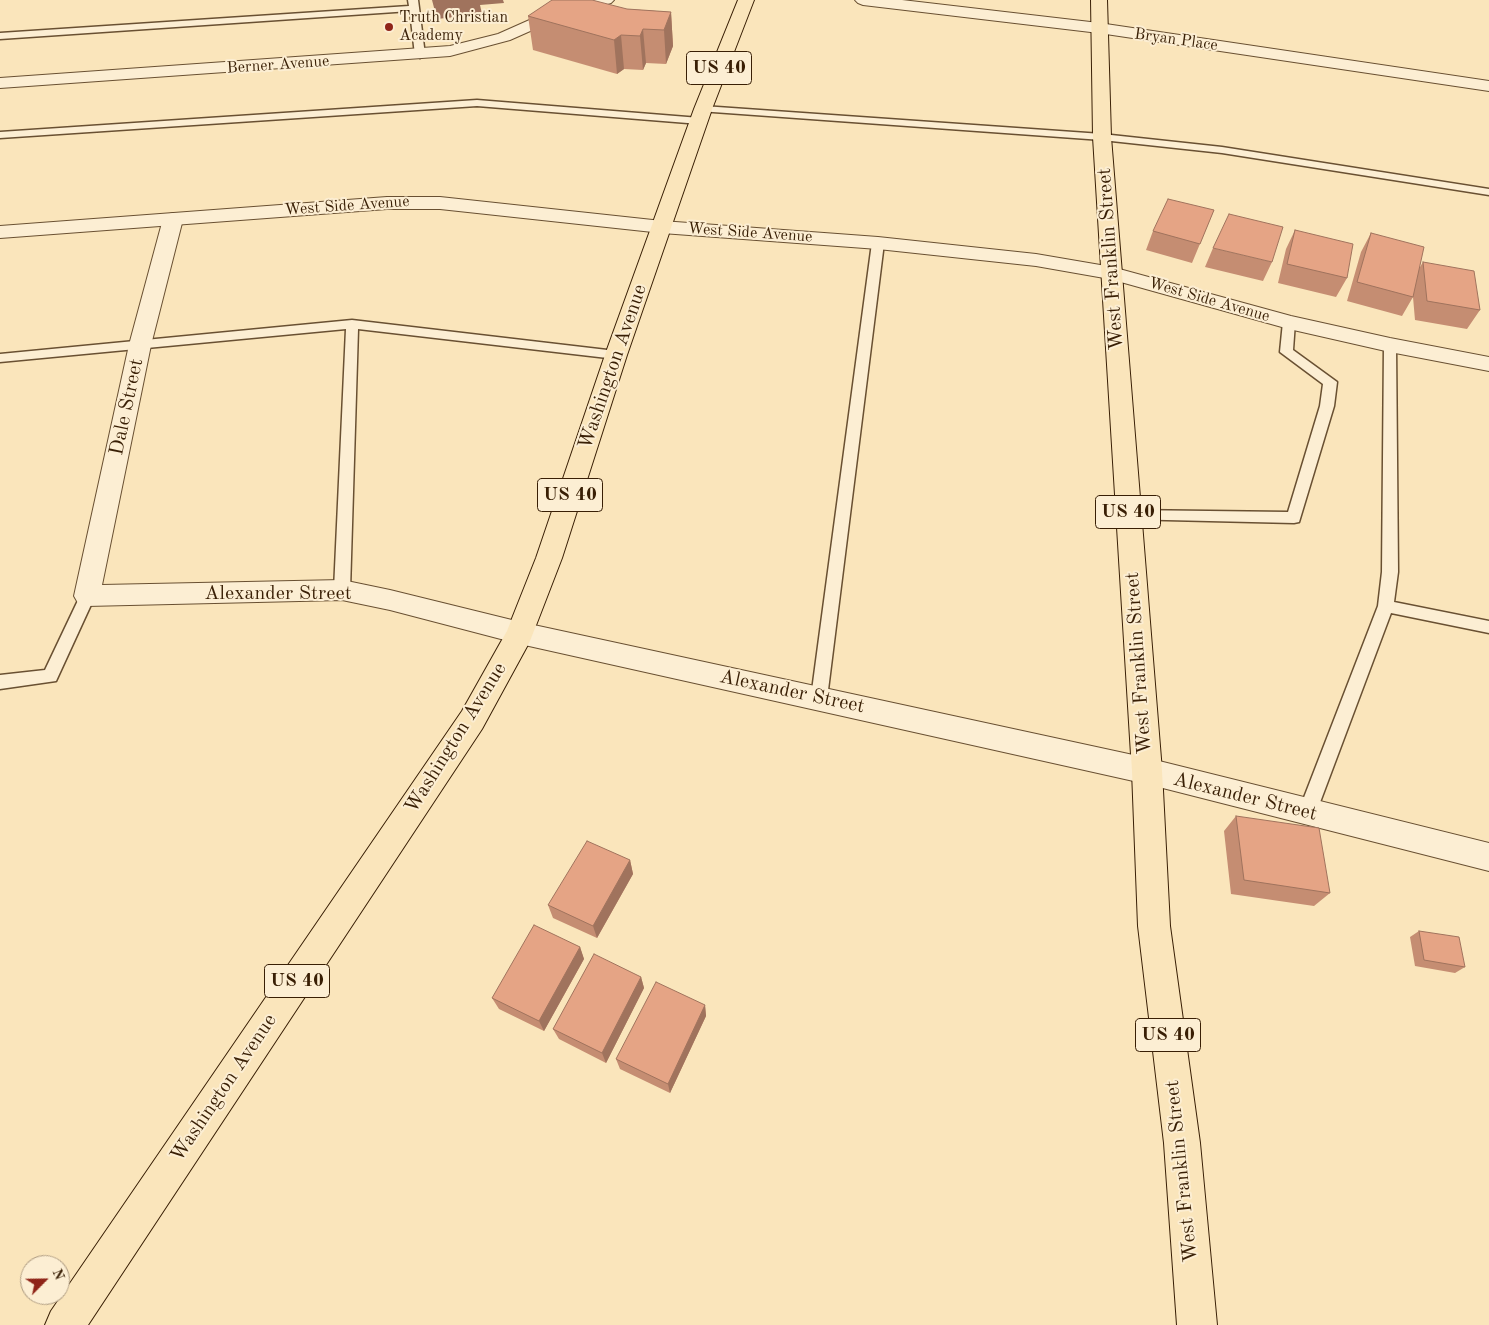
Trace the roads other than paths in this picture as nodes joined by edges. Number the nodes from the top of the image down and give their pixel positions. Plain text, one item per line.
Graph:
1 (567, 0) edge
2 (746, 0) edge
3 (863, 0) edge
4 (1100, 0) edge
5 (600, 1) edge
6 (413, 4) edge
7 (549, 17) junction
8 (1099, 28) junction
9 (0, 36) edge
10 (420, 55) junction
11 (0, 83) edge
12 (1489, 86) edge
13 (702, 115) junction
14 (0, 135) edge
15 (1102, 137) junction
16 (1489, 192) edge
17 (173, 219) junction
18 (662, 226) junction
19 (0, 232) edge
20 (878, 243) junction
21 (1112, 273) junction
22 (1289, 322) junction
23 (352, 324) junction
24 (140, 345) junction
25 (1390, 345) junction
26 (616, 355) junction
27 (0, 358) edge
28 (1489, 364) edge
29 (1128, 514) junction
30 (342, 590) junction
31 (86, 596) junction
32 (1386, 606) junction
33 (1489, 627) edge
34 (520, 633) junction
35 (0, 682) edge
36 (819, 698) junction
37 (1147, 772) junction
38 (1307, 813) junction
39 (1489, 857) edge
40 (65, 1325) edge
41 (1196, 1325) edge

1 - 7 street, Berner Avenue
2 - 13 main road, Washington Avenue / US 40
3 - 8 street, Bryan Place
4 - 8 main road, West Franklin Street / US 40
5 - 7 street, Berner Avenue
6 - 9 lane
6 - 10 lane
7 - 10 street, Berner Avenue
8 - 12 street, Bryan Place
8 - 15 main road, West Franklin Street / US 40
10 - 11 street, Berner Avenue
13 - 14 lane
13 - 15 lane
13 - 18 main road, Washington Avenue / US 40
15 - 16 lane
15 - 21 main road, West Franklin Street / US 40
17 - 18 street, West Side Avenue
17 - 19 street, West Side Avenue
17 - 24 street, Dale Street
18 - 20 street, West Side Avenue
18 - 26 main road, Washington Avenue / US 40
20 - 21 street, West Side Avenue
20 - 36 lane
21 - 22 street, West Side Avenue
21 - 29 main road, West Franklin Street / US 40
22 - 25 street, West Side Avenue
22 - 29 lane
23 - 24 lane
23 - 26 lane
23 - 30 lane
24 - 27 lane
24 - 31 street, Dale Street
25 - 28 street, West Side Avenue
25 - 32 lane
26 - 34 main road, Washington Avenue / US 40
29 - 37 main road, West Franklin Street / US 40
30 - 31 street, Alexander Street
30 - 34 street, Alexander Street
31 - 35 lane
32 - 33 lane
32 - 38 lane
34 - 36 street, Alexander Street
34 - 40 main road, Washington Avenue / US 40
36 - 37 street, Alexander Street
37 - 38 street, Alexander Street
37 - 41 main road, West Franklin Street / US 40
38 - 39 street, Alexander Street

